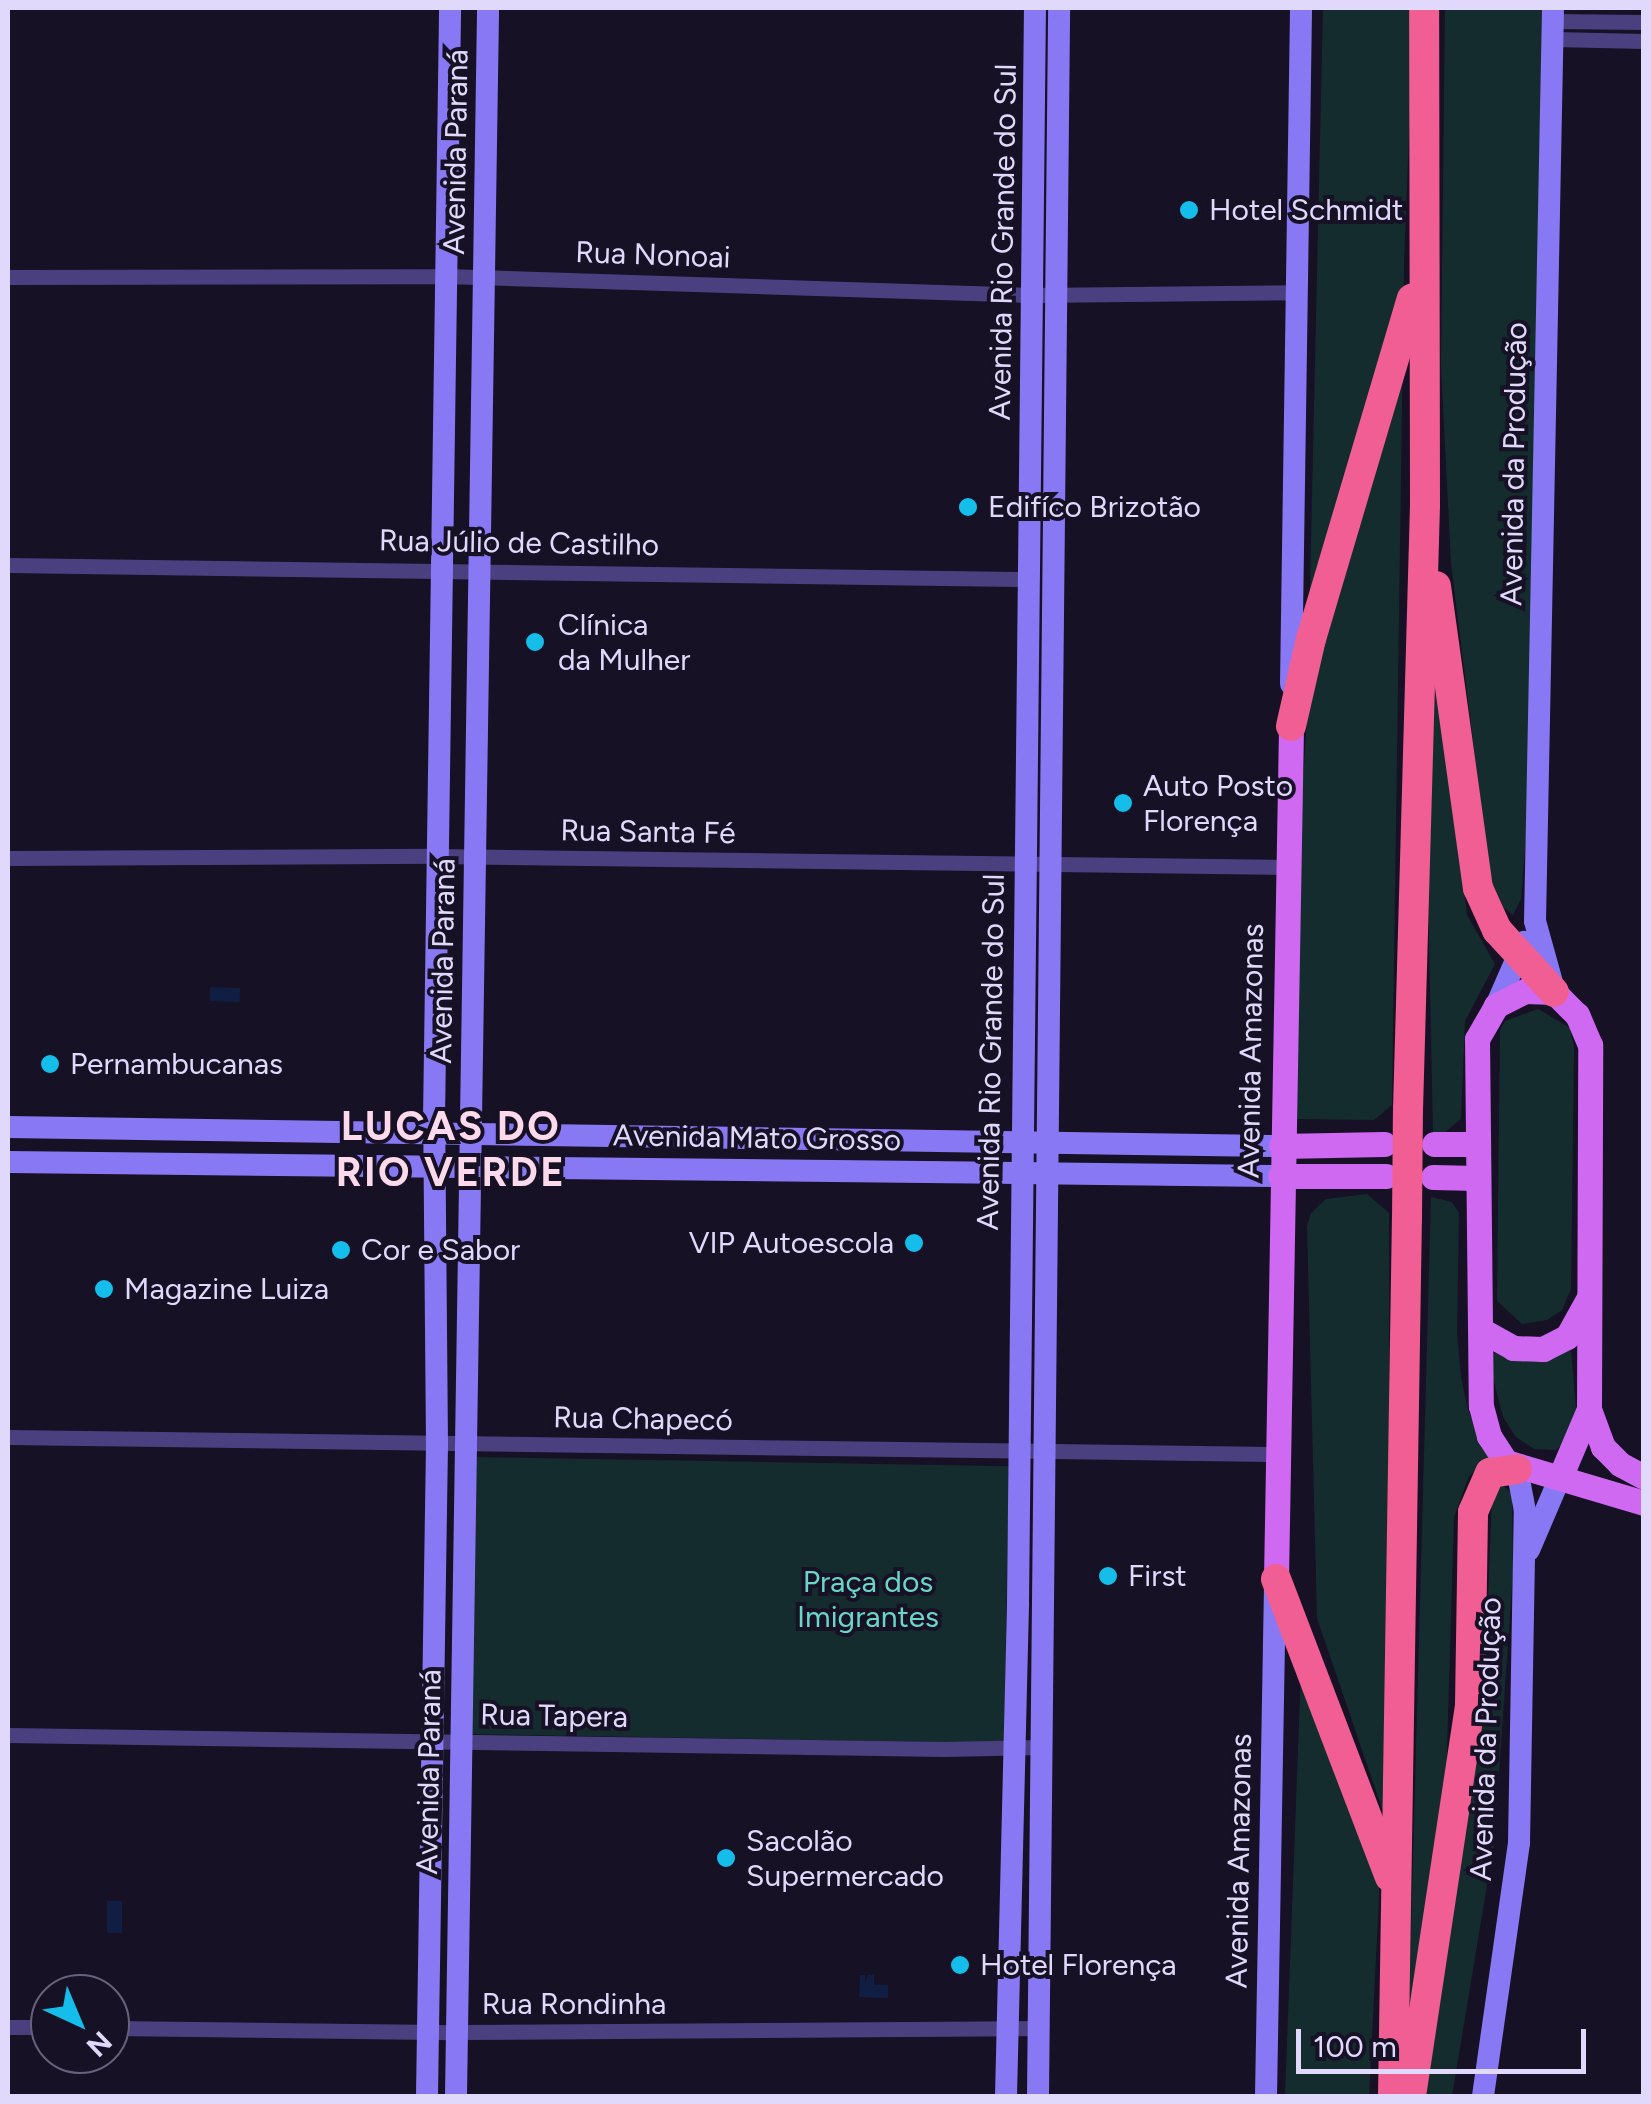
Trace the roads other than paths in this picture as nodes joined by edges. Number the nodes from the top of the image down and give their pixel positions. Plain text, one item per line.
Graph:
1 (450, 8) edge
2 (488, 8) edge
3 (1035, 8) edge
4 (1059, 8) edge
5 (1301, 8) edge
6 (1424, 8) edge
7 (1644, 22) edge
8 (1552, 23) edge
9 (1644, 41) edge
10 (1422, 268) junction
11 (446, 276) junction
12 (8, 278) edge
13 (484, 278) junction
14 (1297, 292) junction
15 (1056, 294) junction
16 (1032, 295) junction
17 (1425, 504) junction
18 (8, 565) edge
19 (442, 568) junction
20 (480, 570) junction
21 (1030, 580) junction
22 (1290, 726) junction
23 (438, 856) junction
24 (476, 857) junction
25 (8, 858) edge
26 (1023, 866) junction
27 (1049, 867) junction
28 (1288, 867) junction
29 (1535, 921) junction
30 (1518, 954) junction
31 (1554, 992) junction
32 (1496, 1006) junction
33 (8, 1128) edge
34 (434, 1134) junction
35 (472, 1134) junction
36 (1020, 1144) junction
37 (1046, 1144) junction
38 (1384, 1144) dead end
39 (1434, 1144) dead end
40 (1476, 1144) junction
41 (1281, 1146) junction
42 (8, 1162) edge
43 (434, 1168) junction
44 (472, 1168) junction
45 (1020, 1173) junction
46 (1046, 1174) junction
47 (1280, 1176) junction
48 (1386, 1176) dead end
49 (1433, 1177) dead end
50 (1476, 1178) junction
51 (1589, 1295) junction
52 (1482, 1330) junction
53 (1589, 1409) junction
54 (8, 1437) edge
55 (437, 1444) junction
56 (462, 1444) junction
57 (1019, 1453) junction
58 (1044, 1454) junction
59 (1277, 1454) junction
60 (1517, 1468) junction
61 (1562, 1475) junction
62 (1644, 1478) edge
63 (1644, 1503) edge
64 (1523, 1562) junction
65 (1276, 1579) junction
66 (8, 1735) edge
67 (432, 1742) junction
68 (460, 1742) junction
69 (1040, 1747) junction
70 (1015, 1748) junction
71 (1395, 1888) junction
72 (130, 2028) edge
73 (1038, 2028) junction
74 (1008, 2030) junction
75 (428, 2032) junction
76 (456, 2032) junction
77 (427, 2096) edge
78 (456, 2096) edge
79 (1006, 2096) edge
80 (1038, 2096) edge
81 (1266, 2096) edge
82 (1393, 2096) edge
83 (1411, 2096) edge
84 (1484, 2096) edge

1 - 11 street, Avenida Paraná
2 - 13 street, Avenida Paraná
3 - 16 street, Avenida Rio Grande do Sul
4 - 15 street, Avenida Rio Grande do Sul
5 - 14 street, Avenida Amazonas
6 - 10 highway
7 - 8 street
8 - 9 street
8 - 29 street, Avenida da Produção
10 - 17 highway
10 - 22 highway
11 - 12 street, Rua Nonoai
11 - 13 street, Rua Nonoai
11 - 19 street, Avenida Paraná
13 - 16 street, Rua Nonoai
13 - 20 street, Avenida Paraná
14 - 15 street, Rua Nonoai
14 - 22 street, Avenida Amazonas
15 - 16 street, Rua Nonoai
15 - 27 street, Avenida Rio Grande do Sul
16 - 21 street, Avenida Rio Grande do Sul
17 - 30 highway
17 - 71 highway, bridge
18 - 19 street, Rua Júlio de Castilho
19 - 20 street, Rua Júlio de Castilho
19 - 23 street, Avenida Paraná
20 - 21 street, Rua Júlio de Castilho
20 - 24 street, Avenida Paraná
21 - 26 street, Avenida Rio Grande do Sul
22 - 28 main road, Avenida Amazonas
23 - 24 street, Rua Santa Fé
23 - 25 street, Rua Santa Fé
23 - 34 street, Avenida Paraná
24 - 26 street, Rua Santa Fé
24 - 35 street, Avenida Paraná
26 - 27 street, Rua Santa Fé
26 - 36 street, Avenida Rio Grande do Sul
27 - 28 street, Rua Santa Fé
27 - 37 street, Avenida Rio Grande do Sul
28 - 41 main road, Avenida Amazonas
29 - 30 street, Avenida da Produção
29 - 31 street, Avenida da Produção
30 - 31 highway
30 - 32 street, Avenida da Produção
31 - 32 main road
31 - 51 main road
32 - 40 main road
33 - 34 street, Avenida Mato Grosso
34 - 35 street, Avenida Mato Grosso
34 - 43 street, Avenida Paraná
35 - 36 street, Avenida Mato Grosso
35 - 44 street, Avenida Paraná
36 - 37 street, Avenida Mato Grosso
36 - 45 street, Avenida Rio Grande do Sul
37 - 41 street, Avenida Mato Grosso
37 - 46 street, Avenida Rio Grande do Sul
38 - 41 main road, Avenida Mato Grosso
39 - 40 main road
40 - 50 main road
41 - 47 main road, Avenida Amazonas
42 - 43 street, Avenida Mato Grosso
43 - 44 street, Avenida Mato Grosso
43 - 55 street, Avenida Paraná
44 - 45 street, Avenida Mato Grosso
44 - 56 street, Avenida Paraná
45 - 46 street, Avenida Mato Grosso
45 - 57 street, Avenida Rio Grande do Sul
46 - 47 street, Avenida Mato Grosso
46 - 58 street, Avenida Rio Grande do Sul
47 - 48 main road, Avenida Mato Grosso
47 - 59 main road, Avenida Amazonas
49 - 50 main road
50 - 52 main road
51 - 52 main road
51 - 53 main road
52 - 60 main road
53 - 61 main road
53 - 62 main road
54 - 55 street, Rua Chapecó
55 - 56 street, Rua Chapecó
55 - 67 street, Avenida Paraná
56 - 57 street, Rua Chapecó
56 - 68 street, Avenida Paraná
57 - 58 street, Rua Chapecó
57 - 70 street, Avenida Rio Grande do Sul
58 - 59 street, Rua Chapecó
58 - 69 street, Avenida Rio Grande do Sul
59 - 65 main road, Avenida Amazonas
60 - 61 main road
60 - 64 street, Avenida da Produção
60 - 83 highway
61 - 63 main road
61 - 64 street, Avenida da Produção
64 - 84 street, Avenida da Produção
65 - 71 highway
65 - 81 street, Avenida Amazonas
66 - 67 street, Rua Tapera
67 - 68 street, Rua Tapera
67 - 75 street, Avenida Paraná
68 - 70 street, Rua Tapera
68 - 76 street, Avenida Paraná
69 - 70 street, Rua Tapera
69 - 73 street, Avenida Rio Grande do Sul
70 - 74 street, Avenida Rio Grande do Sul
71 - 82 highway
72 - 75 street, Rua Rondinha
73 - 74 street, Rua Rondinha
73 - 80 street, Avenida Rio Grande do Sul
74 - 76 street, Rua Rondinha
74 - 79 street, Avenida Rio Grande do Sul
75 - 76 street, Rua Rondinha
75 - 77 street, Avenida Paraná
76 - 78 street, Avenida Paraná

